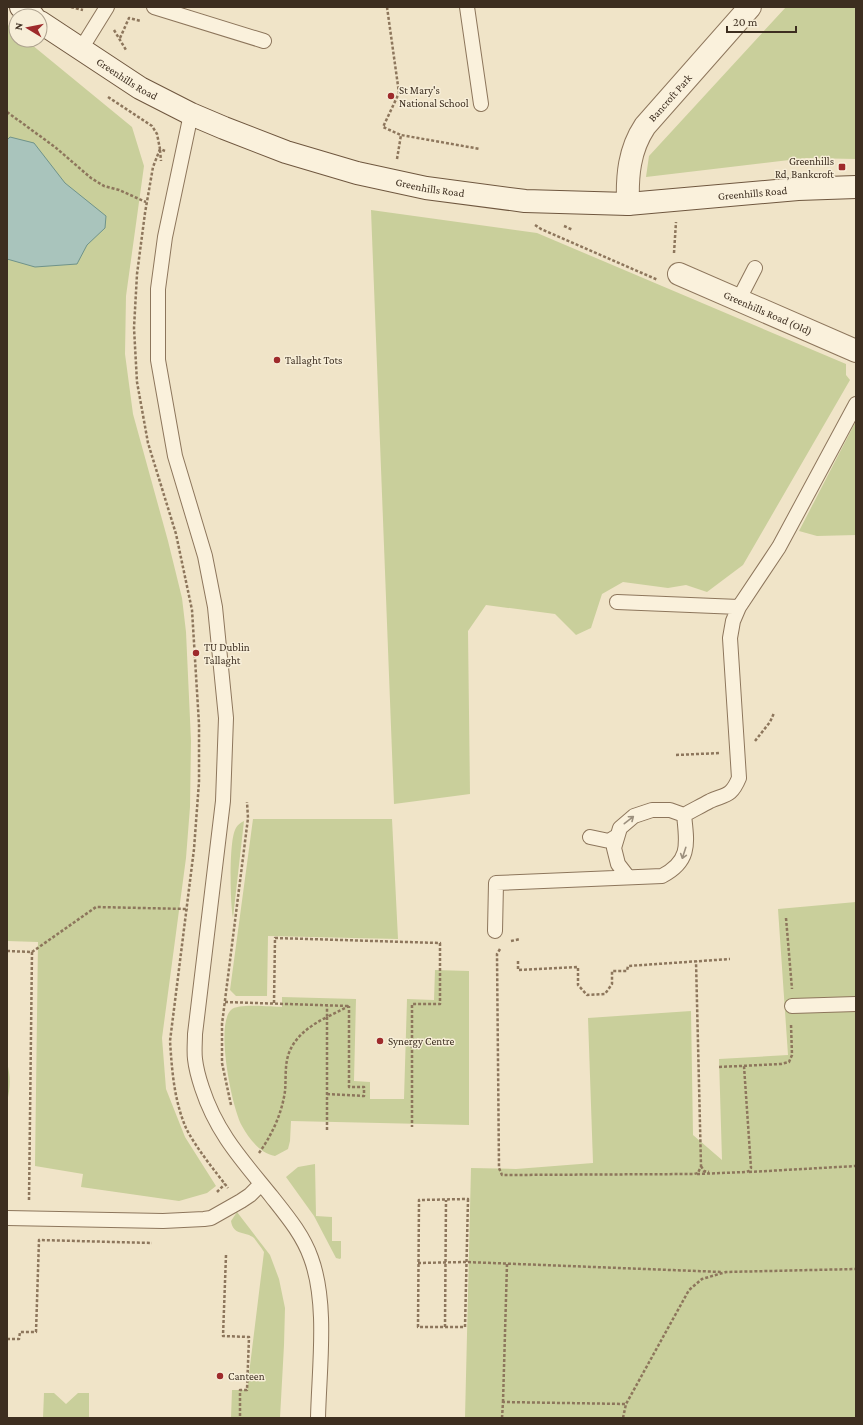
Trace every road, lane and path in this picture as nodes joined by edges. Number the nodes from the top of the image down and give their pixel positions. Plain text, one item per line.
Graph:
1 (71, 7) edge
2 (107, 7) edge
3 (154, 7) edge
4 (387, 7) edge
5 (467, 7) edge
6 (750, 7) edge
7 (86, 12) dead end
8 (48, 27) edge
9 (113, 28) dead end
10 (264, 41) dead end
11 (81, 49) junction
12 (126, 51) dead end
13 (481, 104) dead end
14 (128, 111) dead end
15 (7, 112) edge
16 (191, 114) junction
17 (401, 135) junction
18 (480, 149) dead end
19 (160, 150) junction
20 (167, 151) dead end
21 (403, 161) dead end
22 (161, 168) dead end
23 (856, 187) edge
24 (146, 202) junction
25 (628, 204) junction
26 (676, 218) dead end
27 (534, 224) dead end
28 (562, 225) dead end
29 (573, 230) dead end
30 (755, 268) dead end
31 (672, 279) junction
32 (739, 300) junction
33 (856, 351) edge
34 (856, 404) edge
35 (617, 602) dead end
36 (739, 607) junction
37 (774, 713) dead end
38 (751, 745) dead end
39 (721, 753) dead end
40 (676, 755) dead end
41 (247, 802) dead end
42 (684, 815) junction
43 (617, 836) junction
44 (590, 837) dead end
45 (628, 877) junction
46 (187, 909) junction
47 (210, 912) junction
48 (495, 932) dead end
49 (520, 939) dead end
50 (506, 943) dead end
51 (501, 946) dead end
52 (7, 951) edge
53 (32, 952) junction
54 (730, 959) dead end
55 (518, 961) dead end
56 (696, 961) junction
57 (225, 1002) junction
58 (274, 1003) junction
59 (856, 1004) edge
60 (327, 1006) junction
61 (349, 1006) junction
62 (792, 1006) dead end
63 (327, 1017) junction
64 (744, 1066) dead end
65 (327, 1094) junction
66 (231, 1106) dead end
67 (412, 1127) dead end
68 (327, 1130) dead end
69 (254, 1151) dead end
70 (258, 1154) junction
71 (263, 1159) dead end
72 (701, 1166) junction
73 (856, 1166) edge
74 (746, 1172) junction
75 (694, 1174) junction
76 (714, 1174) junction
77 (261, 1184) junction
78 (229, 1189) dead end
79 (446, 1200) junction
80 (29, 1203) dead end
81 (7, 1218) edge
82 (152, 1243) dead end
83 (226, 1256) dead end
84 (445, 1262) junction
85 (466, 1262) junction
86 (418, 1263) junction
87 (507, 1264) junction
88 (856, 1269) edge
89 (726, 1272) junction
90 (444, 1327) junction
91 (7, 1339) edge
92 (503, 1402) junction
93 (626, 1404) junction
94 (240, 1418) edge
95 (318, 1418) edge
96 (502, 1418) edge
97 (623, 1418) edge

1 - 7 path
2 - 11 lane
3 - 10 lane
4 - 17 path
5 - 13 lane
6 - 25 main road, Bancroft Park
8 - 11 main road, Greenhills Road
9 - 12 path
11 - 16 main road, Greenhills Road
14 - 19 path
15 - 24 path
16 - 25 main road, Greenhills Road
16 - 47 lane
17 - 18 path
17 - 21 path
19 - 20 path
19 - 22 path
19 - 24 path
23 - 25 main road, Greenhills Road
24 - 46 path
26 - 31 path
27 - 31 path
28 - 29 path
30 - 32 lane
31 - 32 main road, Greenhills Road (Old)
32 - 33 main road, Greenhills Road (Old)
34 - 36 lane
35 - 36 lane
36 - 42 lane
37 - 38 path
39 - 40 path
41 - 57 path
43 -> 42 lane
42 -> 45 lane
43 - 44 lane
43 - 45 lane
45 - 48 lane
46 - 47 path
46 - 53 path
46 - 78 path
47 - 77 lane
49 - 50 path
51 - 75 path
52 - 53 path
53 - 80 path
54 - 56 path
55 - 56 path
56 - 72 path
57 - 58 path
57 - 66 path
58 - 60 path
58 - 67 path
59 - 62 lane
60 - 61 path
60 - 63 path
61 - 63 path
61 - 65 path
63 - 65 path
63 - 70 path
64 - 74 path
65 - 68 path
69 - 70 path
70 - 71 path
72 - 75 path
72 - 76 path
73 - 74 path
74 - 76 path
75 - 76 path
77 - 81 lane
77 - 95 lane
79 - 84 path
79 - 85 path
79 - 86 path
82 - 91 path
83 - 94 path
84 - 85 path
84 - 86 path
84 - 90 path
85 - 87 path
85 - 90 path
86 - 90 path
87 - 89 path
87 - 92 path
88 - 89 path
89 - 93 path
92 - 93 path
92 - 96 path
93 - 97 path

